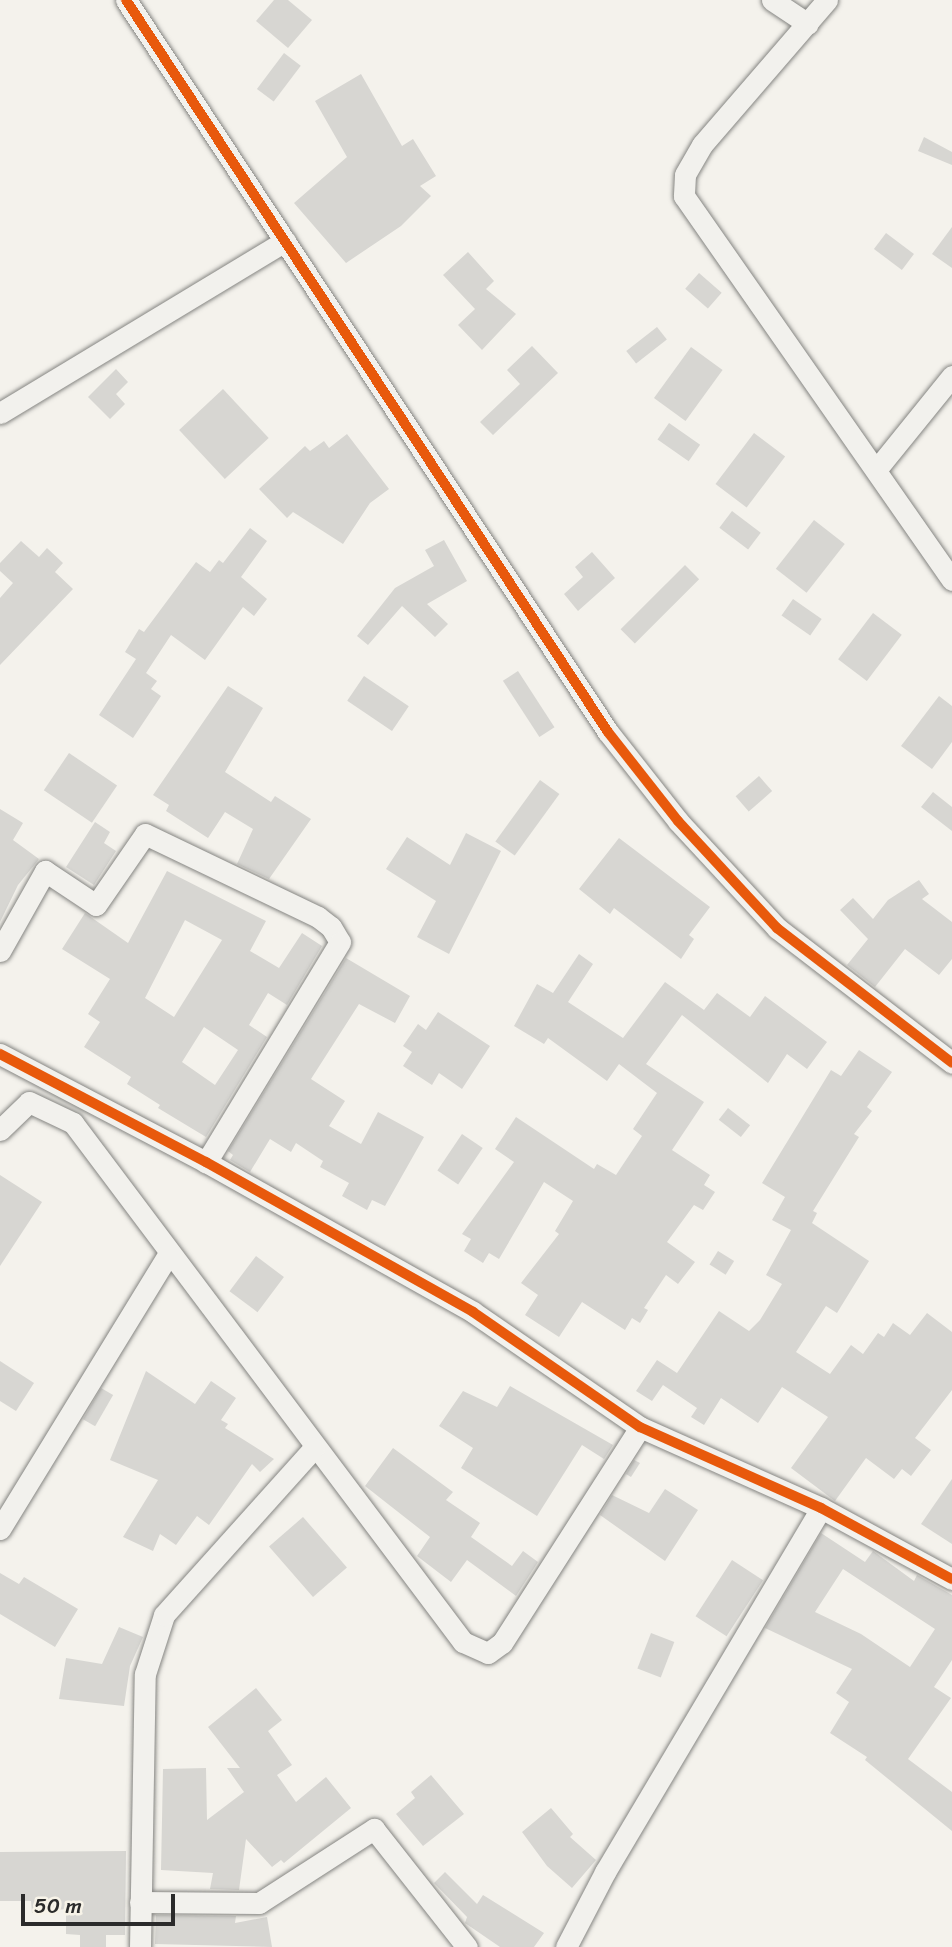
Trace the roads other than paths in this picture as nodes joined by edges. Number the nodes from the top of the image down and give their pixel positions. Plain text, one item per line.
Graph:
1 (126, 0) edge
2 (772, 0) edge
3 (827, 0) edge
4 (808, 24) junction
5 (285, 241) junction
6 (952, 376) edge
7 (0, 413) edge
8 (876, 471) junction
9 (952, 580) edge
10 (0, 951) edge
11 (0, 1046) edge
12 (7, 1058) edge
13 (952, 1063) edge
14 (0, 1130) edge
15 (206, 1162) junction
16 (169, 1252) junction
17 (640, 1427) junction
18 (314, 1448) junction
19 (821, 1508) junction
20 (0, 1529) edge
21 (952, 1579) edge
22 (140, 1902) junction
23 (140, 1947) edge
24 (467, 1947) edge
25 (566, 1947) edge

1 - 5 street
2 - 4 street
3 - 4 street
4 - 8 street
5 - 7 street
5 - 13 street
6 - 8 street
8 - 9 street
10 - 15 street
11 - 12 street
12 - 15 street
14 - 16 street
15 - 17 street
16 - 18 street
16 - 20 street
17 - 18 street
17 - 19 street
18 - 22 street
19 - 21 street
19 - 25 street
22 - 23 street
22 - 24 street

